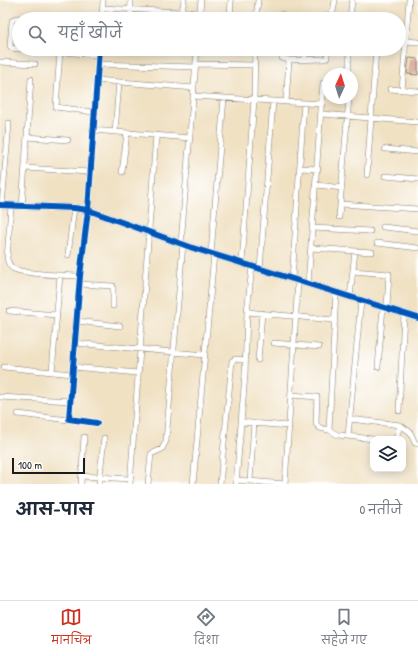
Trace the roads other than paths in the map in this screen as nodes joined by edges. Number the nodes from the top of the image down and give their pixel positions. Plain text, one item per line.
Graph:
1 (103, 0) edge
2 (131, 0) edge
3 (184, 0) edge
4 (201, 0) edge
5 (231, 0) edge
6 (258, 0) edge
7 (335, 0) edge
8 (352, 0) edge
9 (409, 0) edge
10 (103, 8) junction
11 (130, 9) junction
12 (103, 12) edge
13 (182, 12) joint
14 (200, 12) edge
15 (230, 12) edge
16 (257, 12) edge
17 (334, 12) edge
18 (351, 12) edge
19 (12, 21) edge
20 (406, 41) joint
21 (418, 42) edge
22 (12, 48) edge
23 (60, 56) edge
24 (98, 56) edge
25 (197, 56) edge
26 (255, 56) edge
27 (282, 56) edge
28 (327, 56) edge
29 (349, 56) edge
30 (375, 56) edge
31 (405, 56) edge
32 (305, 59) joint
33 (289, 60) junction
34 (0, 62) edge
35 (36, 64) dead end
36 (97, 64) junction
37 (196, 65) junction
38 (255, 65) junction
39 (349, 68) edge
40 (31, 79) dead end
41 (96, 80) junction
42 (119, 82) junction
43 (194, 88) junction
44 (390, 89) dead end
45 (402, 90) junction
46 (418, 91) edge
47 (193, 96) junction
48 (224, 98) junction
49 (254, 100) junction
50 (273, 101) junction
51 (286, 102) junction
52 (304, 102) junction
53 (322, 104) joint
54 (348, 104) edge
55 (93, 112) junction
56 (322, 114) junction
57 (347, 116) junction
58 (371, 118) junction
59 (418, 122) edge
60 (9, 123) dead end
61 (92, 130) junction
62 (115, 132) junction
63 (127, 133) junction
64 (156, 135) junction
65 (27, 137) junction
66 (190, 138) junction
67 (68, 140) dead end
68 (386, 149) dead end
69 (418, 152) edge
70 (25, 168) junction
71 (300, 168) junction
72 (318, 169) junction
73 (89, 172) junction
74 (122, 172) dead end
75 (367, 175) dead end
76 (385, 176) dead end
77 (418, 179) edge
78 (317, 185) junction
79 (342, 188) junction
80 (340, 204) junction
81 (1, 205) edge
82 (11, 206) junction
83 (22, 207) junction
84 (74, 208) junction
85 (418, 209) edge
86 (88, 210) junction
87 (339, 217) dead end
88 (383, 227) dead end
89 (313, 228) junction
90 (370, 231) dead end
91 (418, 231) edge
92 (148, 232) junction
93 (377, 243) dead end
94 (182, 244) junction
95 (312, 248) junction
96 (418, 248) edge
97 (355, 251) junction
98 (372, 252) dead end
99 (212, 254) junction
100 (68, 255) dead end
101 (242, 263) junction
102 (252, 267) junction
103 (260, 269) junction
104 (353, 271) junction
105 (60, 275) junction
106 (80, 276) junction
107 (295, 280) junction
108 (79, 284) junction
109 (308, 284) junction
110 (336, 292) junction
111 (350, 297) junction
112 (361, 301) junction
113 (113, 306) dead end
114 (385, 307) junction
115 (9, 311) dead end
116 (247, 312) junction
117 (57, 314) junction
118 (262, 314) junction
119 (404, 314) junction
120 (296, 317) junction
121 (418, 318) edge
122 (334, 320) junction
123 (77, 321) junction
124 (120, 326) dead end
125 (75, 343) junction
126 (274, 343) dead end
127 (294, 345) junction
128 (320, 347) dead end
129 (139, 349) junction
130 (174, 352) junction
131 (205, 355) junction
132 (245, 360) junction
133 (258, 360) dead end
134 (73, 366) junction
135 (4, 367) dead end
136 (378, 368) dead end
137 (52, 372) junction
138 (138, 373) junction
139 (72, 374) junction
140 (291, 395) junction
141 (0, 397) edge
142 (71, 401) junction
143 (399, 411) dead end
144 (18, 414) dead end
145 (350, 418) junction
146 (69, 420) junction
147 (241, 422) junction
148 (97, 423) dead end
149 (254, 423) junction
150 (400, 425) junction
151 (289, 426) junction
152 (329, 430) junction
153 (348, 436) junction
154 (397, 436) edge
155 (84, 437) dead end
156 (104, 438) dead end
157 (370, 440) edge
158 (418, 444) edge
159 (82, 476) junction
160 (100, 477) junction
161 (250, 481) junction
162 (130, 482) edge
163 (236, 482) edge
164 (81, 484) edge
165 (99, 484) edge
166 (148, 484) edge
167 (193, 484) edge
168 (220, 484) edge
169 (285, 484) edge

1 - 10 street
2 - 11 street
3 - 13 street
4 - 14 street
5 - 15 street
6 - 16 street
7 - 17 street
8 - 18 street
9 - 20 street
10 - 11 street
10 - 12 street
11 - 13 street
19 - 22 street
20 - 21 street
23 - 55 street
24 - 36 street
25 - 37 street
26 - 38 street
27 - 33 street
28 - 32 street
29 - 39 street
30 - 58 street
31 - 45 street
32 - 33 street
33 - 51 street
34 - 35 street
36 - 37 street
36 - 41 street
37 - 38 street
37 - 43 street
38 - 49 street
40 - 65 street
41 - 42 street
41 - 55 street
42 - 43 street
42 - 62 street
43 - 47 street
44 - 45 street
45 - 46 street
47 - 48 street
47 - 66 street
48 - 49 street
48 - 99 street
49 - 50 street
49 - 101 street
50 - 51 street
50 - 103 street
51 - 52 street
52 - 53 street
52 - 71 street
53 - 56 street
54 - 57 street
55 - 61 street
56 - 57 street
56 - 72 street
57 - 58 street
57 - 79 street
58 - 59 street
58 - 75 street
60 - 81 street
61 - 62 street
61 - 73 street
62 - 63 street
63 - 64 street
63 - 74 street
64 - 66 street
64 - 92 street
65 - 67 street
65 - 70 street
66 - 94 street
68 - 69 street
70 - 73 street
70 - 83 street
71 - 72 street
71 - 107 street
72 - 78 street
73 - 86 street
76 - 77 street
78 - 79 street
78 - 89 street
79 - 80 street
80 - 85 street
80 - 87 street
81 - 82 street
82 - 83 street
82 - 105 street
83 - 84 street
84 - 86 street
84 - 100 street
86 - 92 street
86 - 106 street
88 - 91 street
89 - 90 street
89 - 95 street
92 - 94 street
92 - 129 street
93 - 96 street
94 - 99 street
94 - 130 street
95 - 97 street
95 - 109 street
97 - 98 street
97 - 104 street
99 - 101 street
99 - 131 street
101 - 102 street
102 - 103 street
102 - 116 street
103 - 107 street
104 - 111 street
104 - 114 street
105 - 106 street
105 - 117 street
106 - 108 street
107 - 109 street
107 - 120 street
108 - 113 street
108 - 123 street
109 - 110 street
110 - 111 street
110 - 122 street
111 - 112 street
112 - 114 street
112 - 145 street
114 - 119 street
114 - 136 street
115 - 117 street
116 - 118 street
116 - 132 street
117 - 137 street
118 - 120 street
118 - 133 street
119 - 121 street
119 - 143 street
120 - 122 street
120 - 127 street
122 - 152 street
123 - 124 street
123 - 125 street
125 - 129 street
125 - 134 street
126 - 127 street
127 - 128 street
127 - 140 street
129 - 130 street
129 - 138 street
130 - 131 street
130 - 166 street
131 - 167 street
132 - 147 street
132 - 168 street
134 - 138 street
134 - 139 street
135 - 137 street
137 - 139 street
138 - 162 street
139 - 142 street
140 - 151 street
140 - 152 street
141 - 142 street
142 - 146 street
144 - 146 street
145 - 150 street
145 - 153 street
146 - 148 street
147 - 149 street
147 - 163 street
149 - 151 street
149 - 161 street
150 - 154 street
150 - 158 street
151 - 169 street
152 - 153 street
153 - 157 street
155 - 159 street
156 - 160 street
159 - 160 street
159 - 164 street
160 - 162 street
160 - 165 street
161 - 163 street
161 - 169 street

